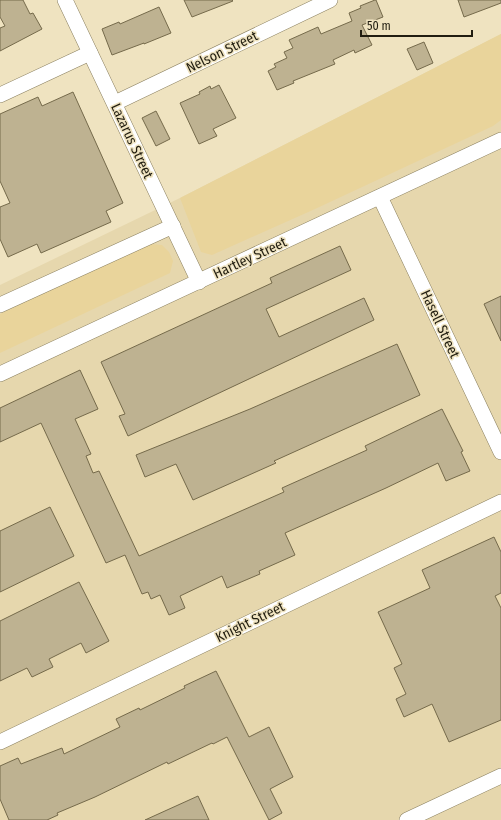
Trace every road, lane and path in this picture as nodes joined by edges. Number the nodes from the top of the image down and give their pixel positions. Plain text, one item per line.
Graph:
1 (65, 0) edge
2 (330, 0) edge
3 (90, 53) junction
4 (0, 95) edge
5 (114, 103) junction
6 (501, 140) edge
7 (380, 197) junction
8 (173, 226) junction
9 (199, 282) junction
10 (0, 305) edge
11 (0, 374) edge
12 (501, 452) edge
13 (501, 502) edge
14 (0, 742) edge
15 (501, 776) edge
16 (407, 820) edge

1 - 3 street, Lazarus Street
2 - 5 street, Nelson Street
3 - 4 street
3 - 5 street, Lazarus Street
5 - 8 street, Lazarus Street
6 - 7 street, Hartley Street
7 - 9 street, Hartley Street
7 - 12 street, Hasell Street
8 - 9 street, Lazarus Street
8 - 10 street
9 - 11 street, Hartley Street
13 - 14 street, Knight Street
15 - 16 street

